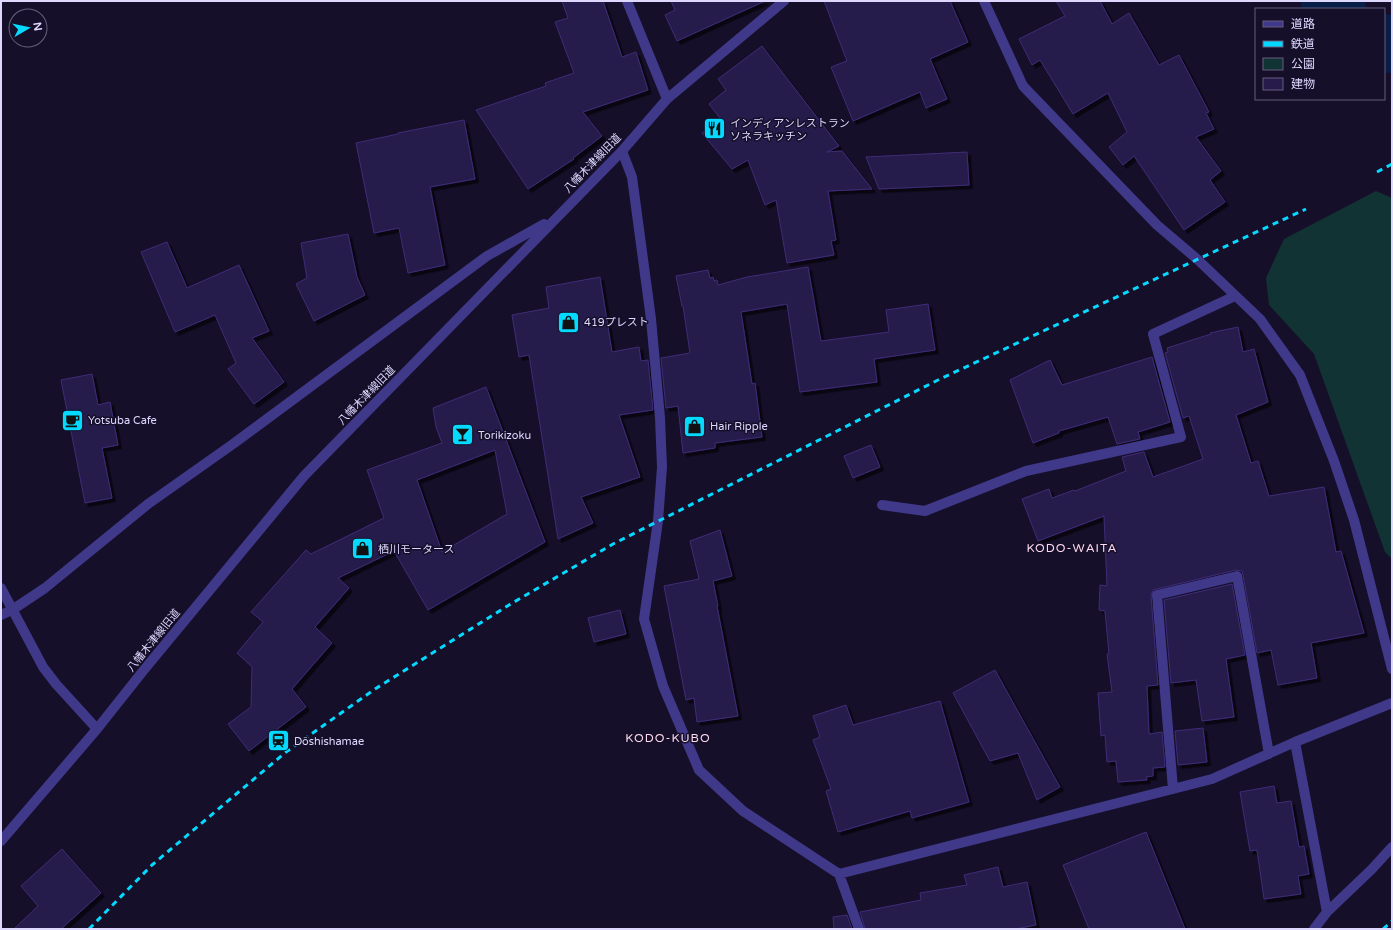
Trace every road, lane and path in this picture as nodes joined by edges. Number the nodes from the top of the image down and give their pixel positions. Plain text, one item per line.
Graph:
1 (627, 1) edge
2 (784, 1) edge
3 (984, 1) edge
4 (667, 99) junction
5 (622, 151) junction
6 (555, 218) junction
7 (1235, 296) junction
8 (882, 505) dead end
9 (1, 588) edge
10 (12, 610) junction
11 (1, 615) edge
12 (1392, 669) edge
13 (1392, 703) edge
14 (97, 729) junction
15 (1295, 742) junction
16 (1269, 754) junction
17 (1174, 788) junction
18 (1, 841) edge
19 (1392, 847) edge
20 (839, 874) junction
21 (1327, 912) junction
22 (859, 929) edge
23 (1314, 929) edge

1 - 4 street
2 - 4 street, 八幡木津線旧道
3 - 7 street
4 - 5 street, 八幡木津線旧道
5 - 6 street, 八幡木津線旧道
5 - 20 street
6 - 10 street
6 - 14 street, 八幡木津線旧道
7 - 8 street
7 - 12 street
9 - 10 street
10 - 11 street
10 - 14 street
13 - 15 street
14 - 18 street, 八幡木津線旧道
15 - 16 street
15 - 21 street
16 - 17 street
16 - 17 street
17 - 20 street
19 - 21 street
20 - 22 street
21 - 23 street

